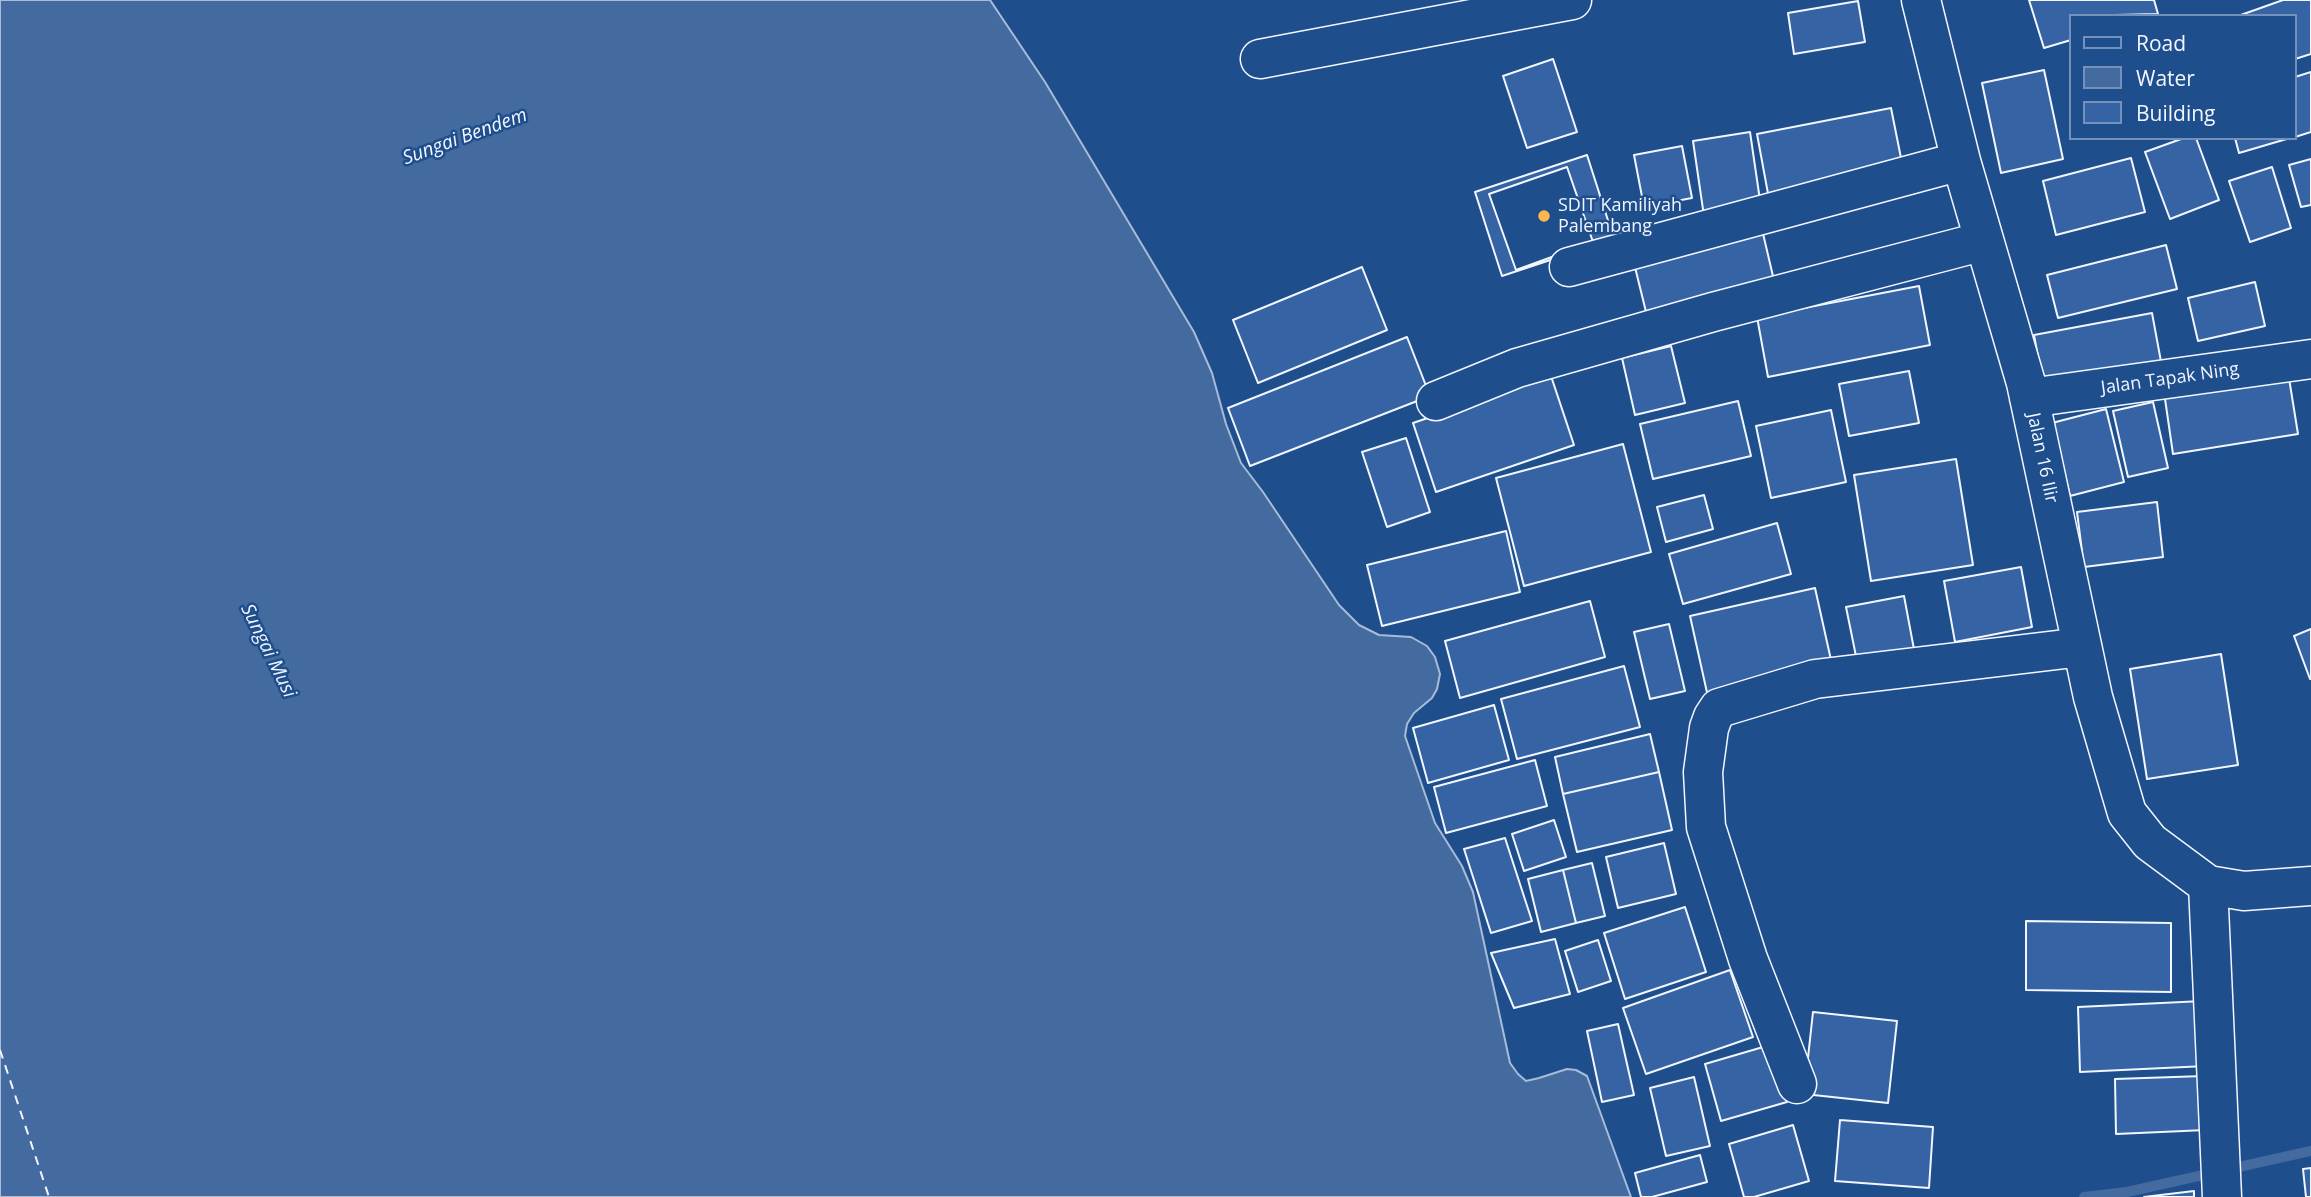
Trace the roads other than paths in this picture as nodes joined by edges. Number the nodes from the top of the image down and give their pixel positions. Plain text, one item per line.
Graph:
1 (1572, 0) edge
2 (1922, 0) edge
3 (1260, 59) dead end
4 (1961, 161) junction
5 (1984, 241) junction
6 (1569, 267) dead end
7 (2311, 359) edge
8 (2029, 398) junction
9 (1436, 401) dead end
10 (2082, 647) junction
11 (2208, 885) junction
12 (2311, 886) edge
13 (1797, 1084) dead end
14 (2221, 1194) edge

1 - 3 street
2 - 4 street, Jalan 16 Ilir
4 - 5 street, Jalan 16 Ilir
4 - 6 street
5 - 8 street, Jalan 16 Ilir
5 - 9 street
7 - 8 street, Jalan Tapak Ning
8 - 10 street, Jalan 16 Ilir
10 - 11 street, Jalan 16 Ilir
10 - 13 street
11 - 12 street
11 - 14 street

